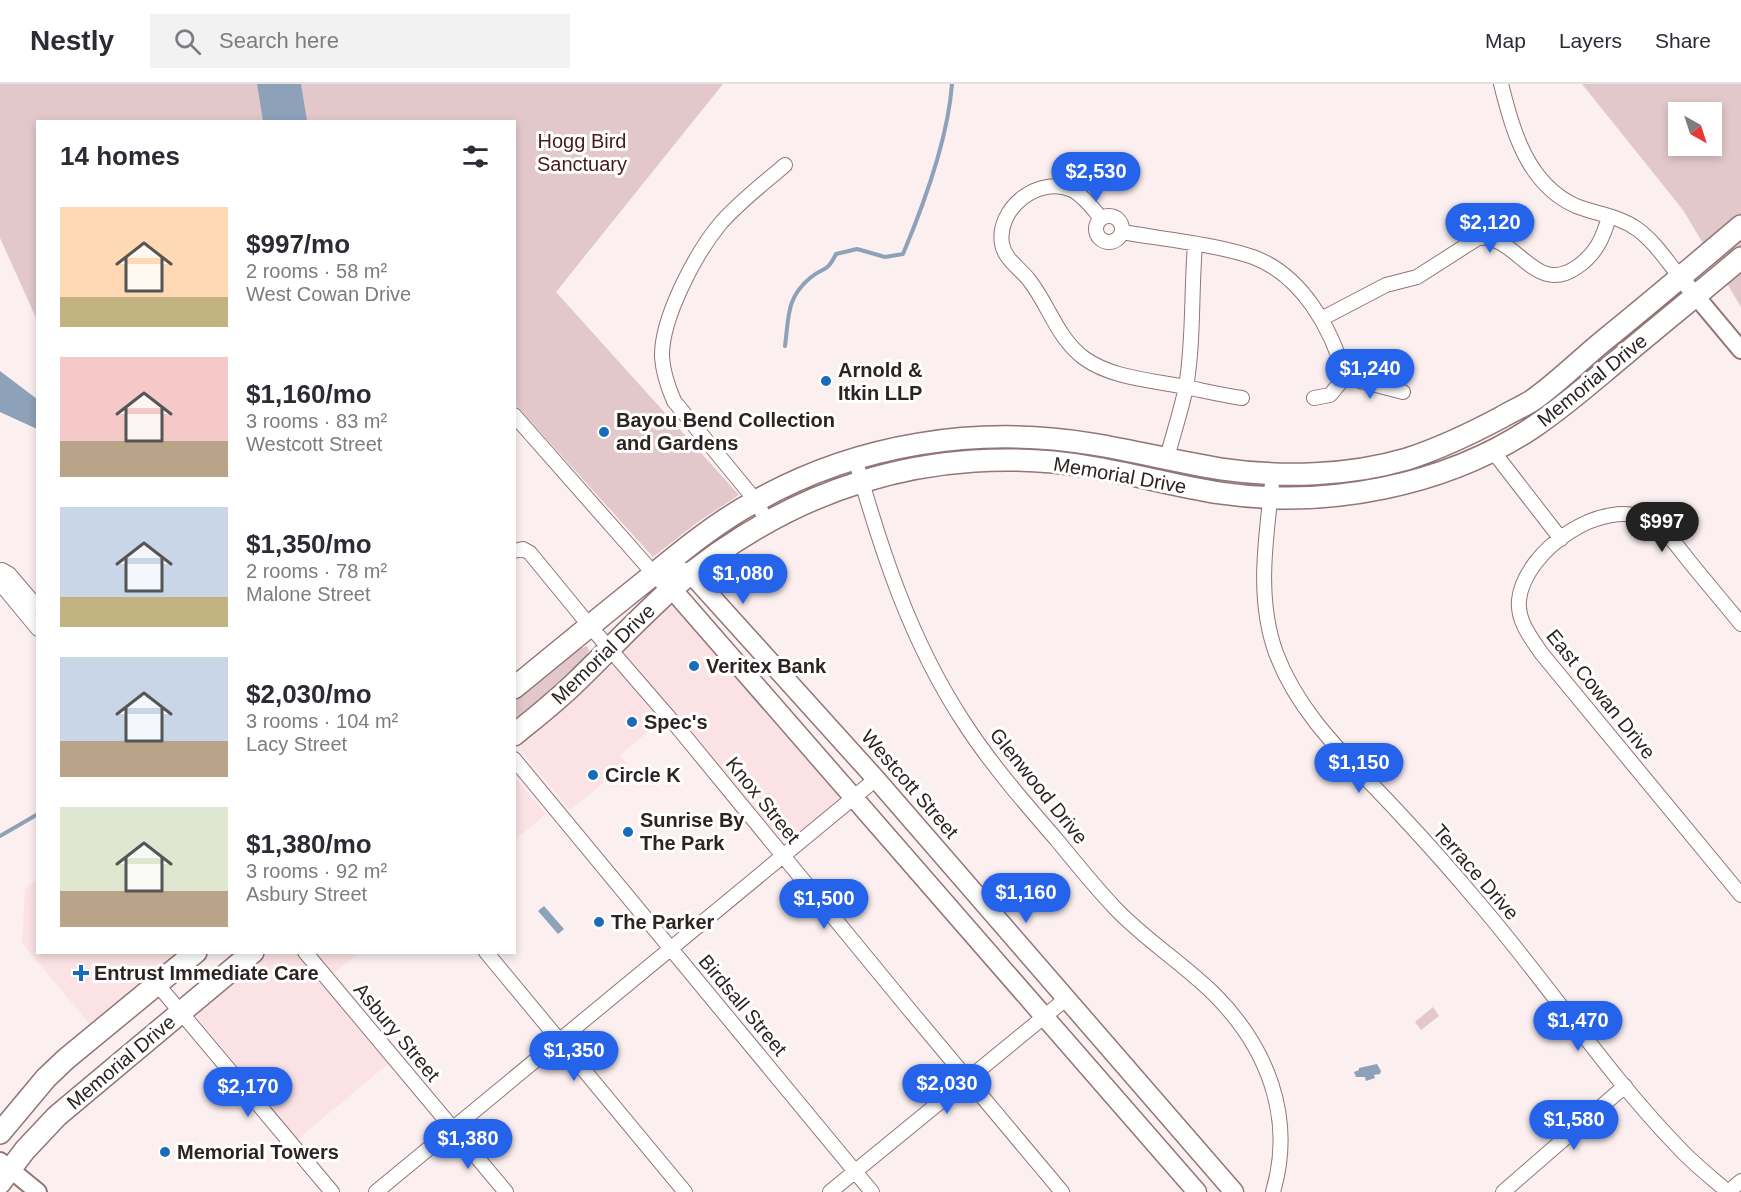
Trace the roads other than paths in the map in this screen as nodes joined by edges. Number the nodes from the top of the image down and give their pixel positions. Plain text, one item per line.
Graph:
1 (1502, 84) edge
2 (785, 165) dead end
3 (1609, 217) junction
4 (1101, 218) junction
5 (1741, 226) edge
6 (1122, 232) junction
7 (1195, 245) junction
8 (1741, 258) edge
9 (1680, 277) junction
10 (1695, 296) junction
11 (1321, 320) junction
12 (1741, 350) edge
13 (1345, 377) junction
14 (1186, 387) junction
15 (1403, 392) dead end
16 (1242, 398) dead end
17 (1314, 398) dead end
18 (1532, 400) junction
19 (516, 417) edge
20 (1023, 437) junction
21 (1492, 450) junction
22 (855, 458) junction
23 (1167, 458) junction
24 (955, 463) junction
25 (1357, 470) junction
26 (1273, 474) junction
27 (862, 482) junction
28 (1164, 482) junction
29 (1361, 492) junction
30 (1270, 498) junction
31 (756, 501) junction
32 (767, 522) junction
33 (1561, 539) junction
34 (519, 550) edge
35 (0, 571) edge
36 (654, 574) junction
37 (691, 574) junction
38 (0, 583) edge
39 (672, 590) junction
40 (36, 618) edge
41 (1741, 624) edge
42 (589, 626) junction
43 (610, 648) junction
44 (789, 682) junction
45 (516, 686) edge
46 (770, 700) junction
47 (516, 733) edge
48 (516, 761) edge
49 (876, 779) junction
50 (854, 798) junction
51 (783, 855) junction
52 (1741, 896) edge
53 (672, 949) junction
54 (194, 954) edge
55 (251, 954) edge
56 (307, 954) edge
57 (488, 954) edge
58 (157, 984) junction
59 (1067, 998) junction
60 (181, 1013) junction
61 (1045, 1016) junction
62 (560, 1040) junction
63 (968, 1078) junction
64 (1625, 1086) junction
65 (454, 1128) junction
66 (0, 1133) edge
67 (3, 1171) edge
68 (855, 1171) junction
69 (1741, 1181) edge
70 (38, 1192) edge
71 (332, 1192) edge
72 (376, 1192) edge
73 (506, 1192) edge
74 (685, 1192) edge
75 (830, 1192) edge
76 (872, 1192) edge
77 (1062, 1192) edge
78 (1197, 1192) edge
79 (1234, 1192) edge
80 (1273, 1192) edge
81 (1503, 1192) edge
82 (1728, 1192) edge

1 - 3 street
2 - 31 street
3 - 9 street
3 - 11 street
4 - 6 street
4 - 6 street
4 - 14 street
5 - 9 main road, Memorial Drive
6 - 7 street
7 - 11 street
7 - 14 street
8 - 10 main road, Memorial Drive
9 - 10 street
9 - 18 main road, Memorial Drive
10 - 12 street
10 - 21 main road, Memorial Drive
11 - 13 street
13 - 15 street
13 - 17 street
14 - 16 street
14 - 23 street
18 - 21 main road
18 - 25 main road, Memorial Drive
19 - 36 street
20 - 22 main road, Memorial Drive
20 - 23 main road, Memorial Drive
20 - 24 main road
21 - 29 main road, Memorial Drive
21 - 33 street
22 - 27 street, Glenwood Drive
22 - 31 main road, Memorial Drive
23 - 26 main road, Memorial Drive
23 - 28 main road
24 - 27 main road, Memorial Drive
24 - 28 main road, Memorial Drive
25 - 26 main road, Memorial Drive
25 - 29 main road
26 - 30 street, Terrace Drive
27 - 32 main road, Memorial Drive
27 - 80 street, Glenwood Drive
28 - 30 main road, Memorial Drive
29 - 30 main road, Memorial Drive
30 - 64 street, Terrace Drive
31 - 32 street
31 - 36 main road, Memorial Drive
32 - 37 main road, Memorial Drive
33 - 41 street, East Cowan Drive
33 - 52 street, East Cowan Drive
34 - 42 street, Knox Street
35 - 40 street
36 - 37 main road
36 - 39 main road
36 - 42 main road, Memorial Drive
37 - 39 main road, Memorial Drive
37 - 44 main road, Westcott Street
38 - 40 street
39 - 43 main road, Memorial Drive
39 - 46 main road
42 - 43 street, Knox Street
42 - 45 main road, Memorial Drive
43 - 47 main road, Memorial Drive
43 - 51 street, Knox Street
44 - 46 main road
44 - 49 main road, Westcott Street
46 - 50 main road
48 - 53 street, Birdsall Street
49 - 50 street
49 - 59 main road, Westcott Street
50 - 51 street
50 - 61 main road
51 - 53 street
51 - 63 street, Knox Street
53 - 62 street
53 - 68 street, Birdsall Street
54 - 58 main road, Memorial Drive
55 - 60 main road, Memorial Drive
56 - 65 street, Asbury Street
57 - 62 street
58 - 60 street
58 - 66 main road, Memorial Drive
59 - 61 street
59 - 79 main road, Westcott Street
60 - 67 main road, Memorial Drive
60 - 71 street
61 - 63 street
61 - 78 main road
62 - 65 street
62 - 74 street
63 - 68 street
63 - 77 street, Knox Street
64 - 81 street
64 - 82 street, Terrace Drive
65 - 72 street
65 - 73 street, Asbury Street
67 - 70 street
68 - 75 street
68 - 76 street, Birdsall Street
69 - 82 street

